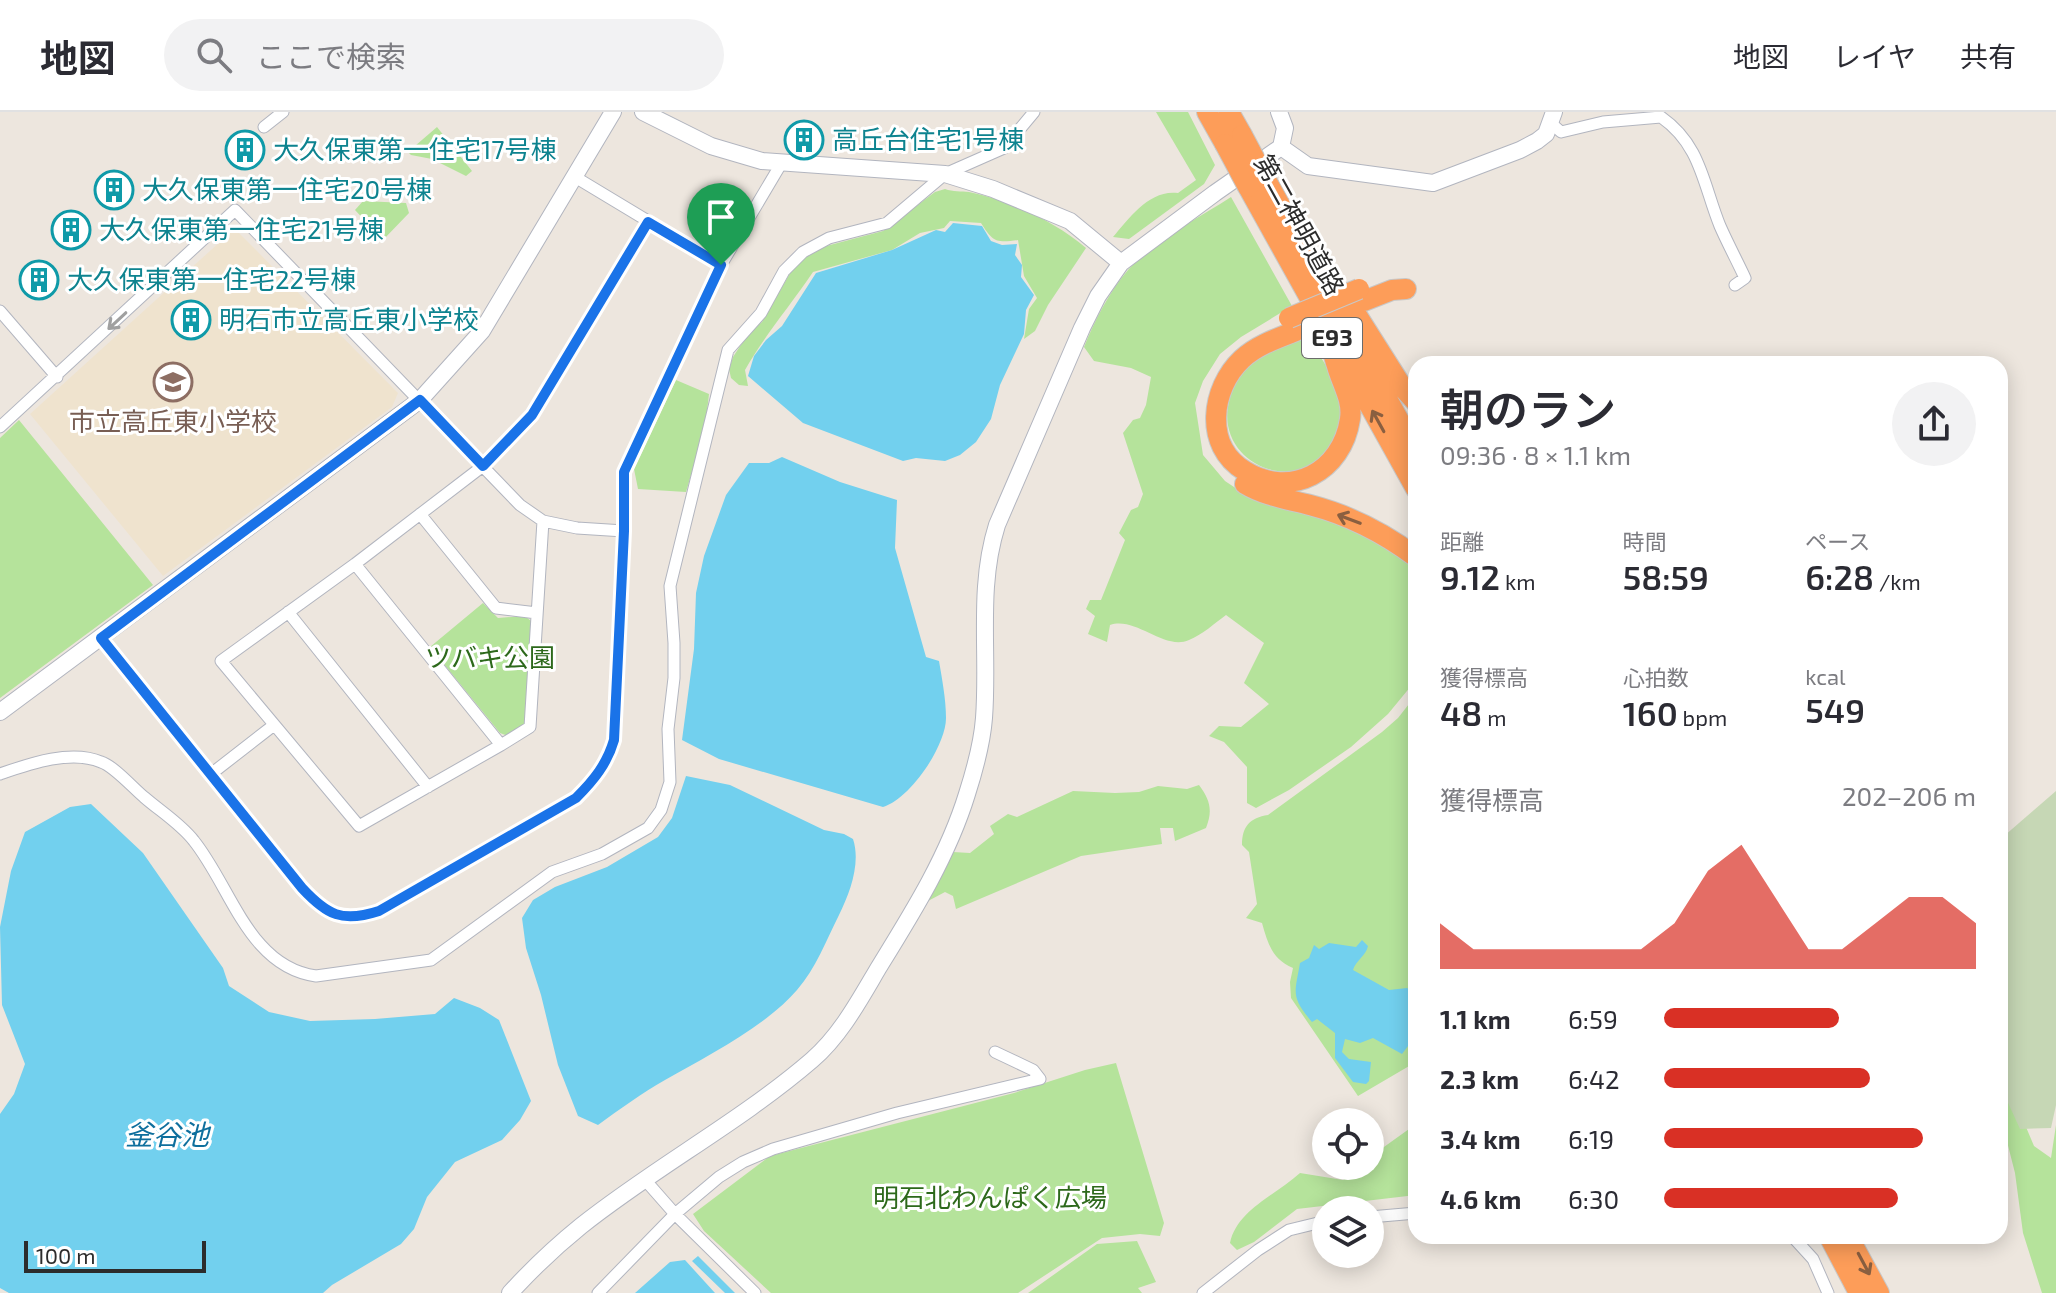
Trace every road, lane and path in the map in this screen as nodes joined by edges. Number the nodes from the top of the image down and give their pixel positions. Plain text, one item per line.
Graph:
1 (283, 112) edge
2 (613, 112) edge
3 (643, 112) edge
4 (1034, 112) edge
5 (1207, 112) edge
6 (1229, 112) edge
7 (1279, 112) edge
8 (1553, 118) edge
9 (264, 127) dead end
10 (1233, 140) junction
11 (1281, 147) junction
12 (781, 164) junction
13 (945, 174) junction
14 (575, 177) junction
15 (1256, 183) junction
16 (648, 222) junction
17 (1298, 235) junction
18 (1121, 263) junction
19 (721, 265) junction
20 (1399, 283) dead end
21 (1735, 285) dead end
22 (0, 311) edge
23 (1293, 324) junction
24 (1328, 331) junction
25 (57, 377) junction
26 (1408, 393) edge
27 (420, 400) junction
28 (0, 427) edge
29 (1408, 436) edge
30 (483, 466) junction
31 (1408, 475) edge
32 (420, 514) junction
33 (543, 521) junction
34 (624, 531) junction
35 (1408, 551) edge
36 (355, 564) junction
37 (288, 612) junction
38 (537, 613) junction
39 (101, 638) junction
40 (0, 712) edge
41 (274, 725) junction
42 (501, 745) junction
43 (0, 774) edge
44 (211, 774) junction
45 (428, 787) junction
46 (995, 1052) dead end
47 (646, 1181) junction
48 (675, 1214) junction
49 (1408, 1214) edge
50 (1384, 1216) edge
51 (1312, 1224) edge
52 (1799, 1244) edge
53 (1833, 1244) edge
54 (1852, 1244) edge
55 (510, 1293) edge
56 (598, 1293) edge
57 (755, 1293) edge
58 (1203, 1293) edge
59 (1828, 1293) edge
60 (1859, 1293) edge
61 (1879, 1293) edge

1 - 9 street
2 - 14 street
3 - 12 street
4 - 13 street
5 - 10 highway, 第二神明道路 / E93
6 - 10 highway, 第二神明道路 / E93
7 - 11 street
8 - 11 street
8 - 21 street
10 - 15 highway, 第二神明道路 / E93, bridge
11 - 18 street
12 - 13 street
12 - 19 street
13 - 18 street
13 - 43 street
14 - 16 street
14 - 27 street
15 - 17 highway, 第二神明道路 / E93
15 - 24 highway, 第二神明道路 / E93
16 - 19 street
16 - 30 street
17 - 26 highway
17 - 29 highway, 第二神明道路 / E93
18 - 47 street
19 - 34 street
20 - 23 highway
22 - 25 street
23 - 24 highway
35 -> 23 highway
31 -> 24 highway, 第二神明道路 / E93
27 -> 25 street
25 - 28 street
27 - 30 street
27 - 39 street
30 - 32 street
30 - 33 street
32 - 36 street
32 - 38 street
33 - 34 street
33 - 38 street
34 - 44 street
36 - 37 street
36 - 42 street
37 - 41 street
37 - 45 street
38 - 42 street
39 - 40 street
39 - 44 street
41 - 44 street
41 - 45 street
42 - 45 street
46 - 48 street
47 - 48 street
47 - 55 street
48 - 56 street
48 - 57 street
49 - 50 street
51 - 58 street
52 - 59 street
53 - 60 highway
54 -> 61 highway

